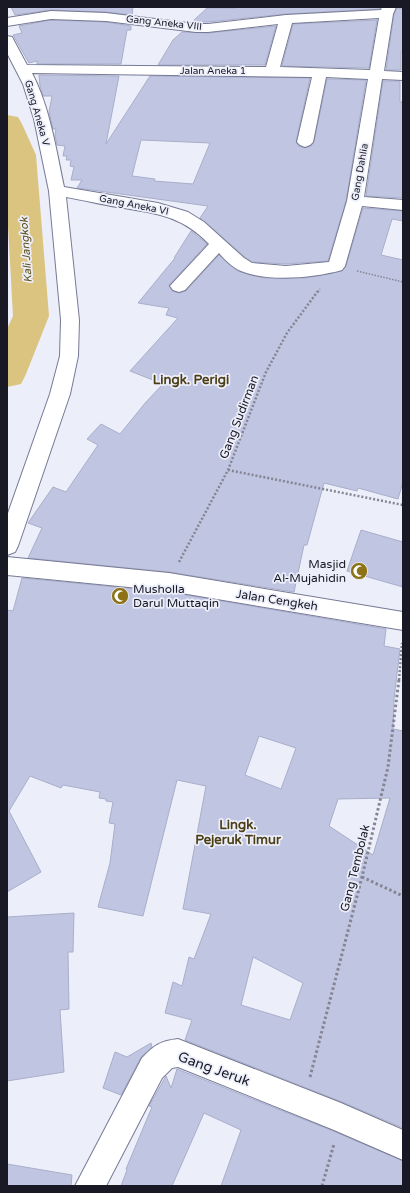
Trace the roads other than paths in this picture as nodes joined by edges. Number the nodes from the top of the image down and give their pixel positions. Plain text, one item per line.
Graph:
1 (387, 10) edge
2 (286, 19) junction
3 (7, 22) edge
4 (7, 40) edge
5 (23, 69) junction
6 (272, 71) junction
7 (320, 73) junction
8 (376, 76) junction
9 (403, 76) edge
10 (305, 142) dead end
11 (57, 191) junction
12 (355, 201) junction
13 (403, 205) edge
14 (219, 242) junction
15 (336, 266) joint
16 (179, 286) dead end
17 (7, 546) edge
18 (7, 566) edge
19 (403, 621) edge
20 (403, 1145) edge
21 (90, 1186) edge

1 - 2 street, Gang Aneka VIII
1 - 8 street, Gang Dahlia
2 - 3 street, Gang Aneka VIII
2 - 6 street
4 - 5 street, Gang Aneka V
5 - 6 street, Jalan Aneka 1
5 - 11 street, Gang Aneka V
6 - 7 street, Jalan Aneka 1
7 - 8 street, Jalan Aneka 1
7 - 10 street
8 - 9 street, Jalan Aneka 1
8 - 12 street, Gang Dahlia
11 - 14 street, Gang Aneka VI
11 - 17 street, Gang Aneka V
12 - 13 street
12 - 15 street, Gang Dahlia
14 - 15 street, Gang Aneka VI
14 - 16 street
18 - 19 street, Jalan Cengkeh
20 - 21 street, Gang Jeruk

